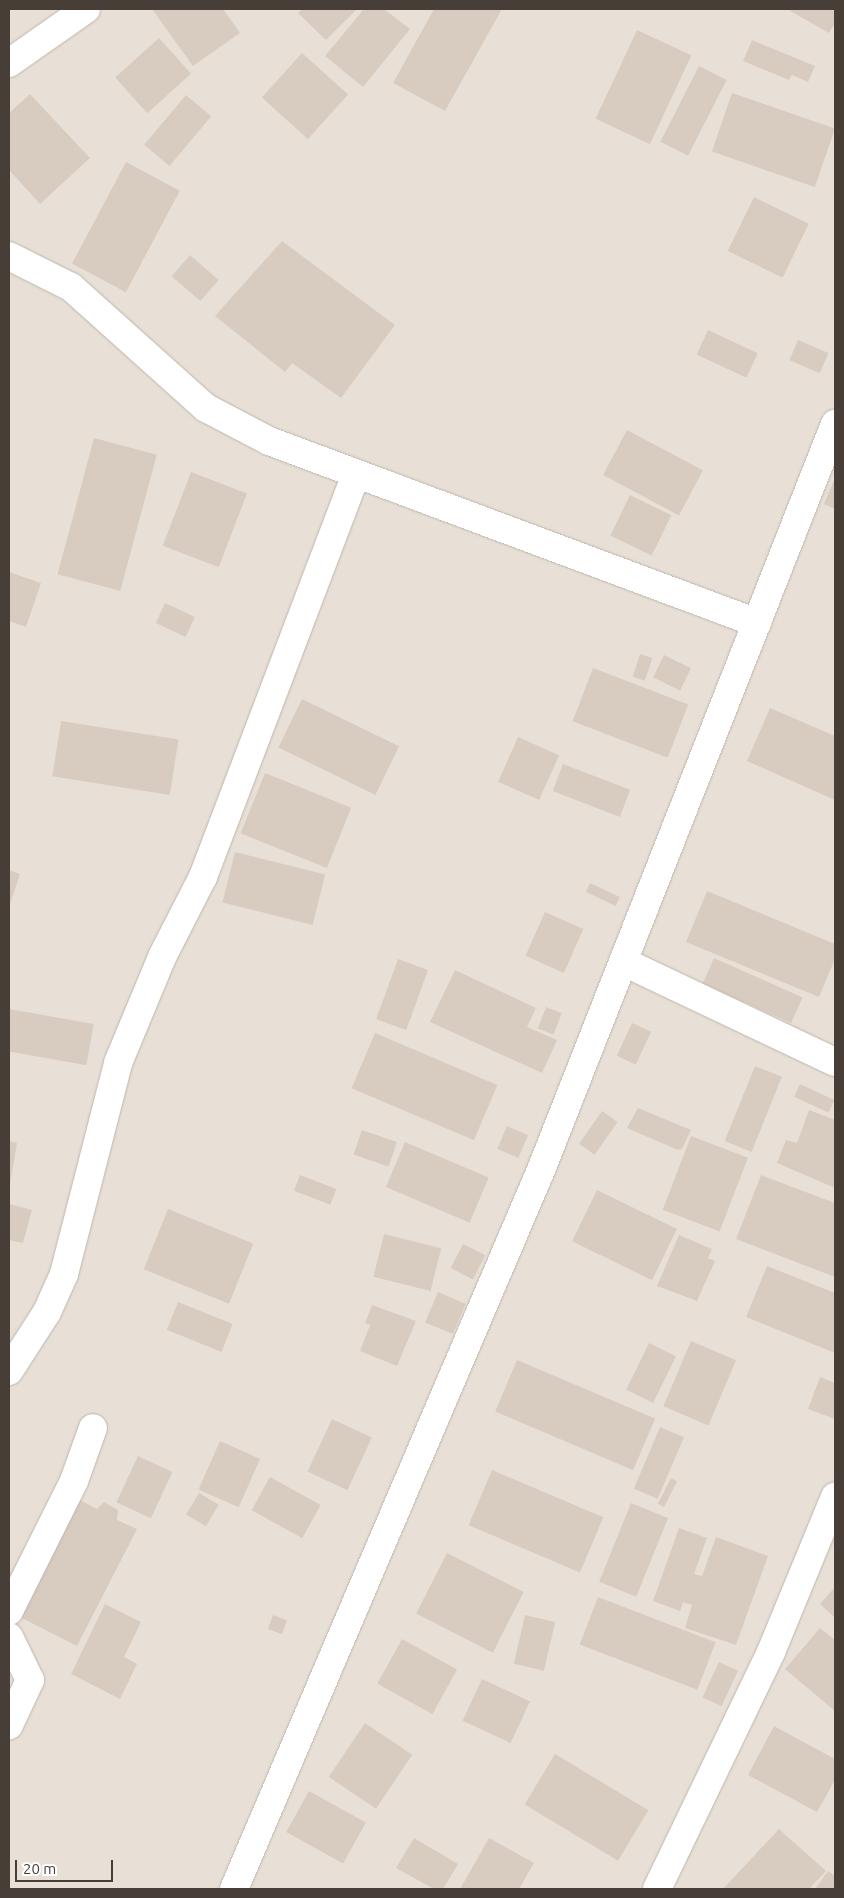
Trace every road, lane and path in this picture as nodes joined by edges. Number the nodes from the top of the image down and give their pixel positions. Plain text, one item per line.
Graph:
1 (86, 9) edge
2 (9, 64) edge
3 (9, 256) edge
4 (835, 424) edge
5 (356, 474) junction
6 (757, 623) junction
7 (624, 962) junction
8 (835, 1062) edge
9 (9, 1371) edge
10 (93, 1428) dead end
11 (835, 1497) edge
12 (9, 1610) edge
13 (9, 1637) edge
14 (9, 1725) edge
15 (234, 1889) edge
16 (657, 1889) edge

1 - 2 street
3 - 5 street
4 - 6 street
5 - 6 street
5 - 9 street
6 - 7 street
7 - 8 street
7 - 15 street
10 - 12 street
11 - 16 street
13 - 14 street

